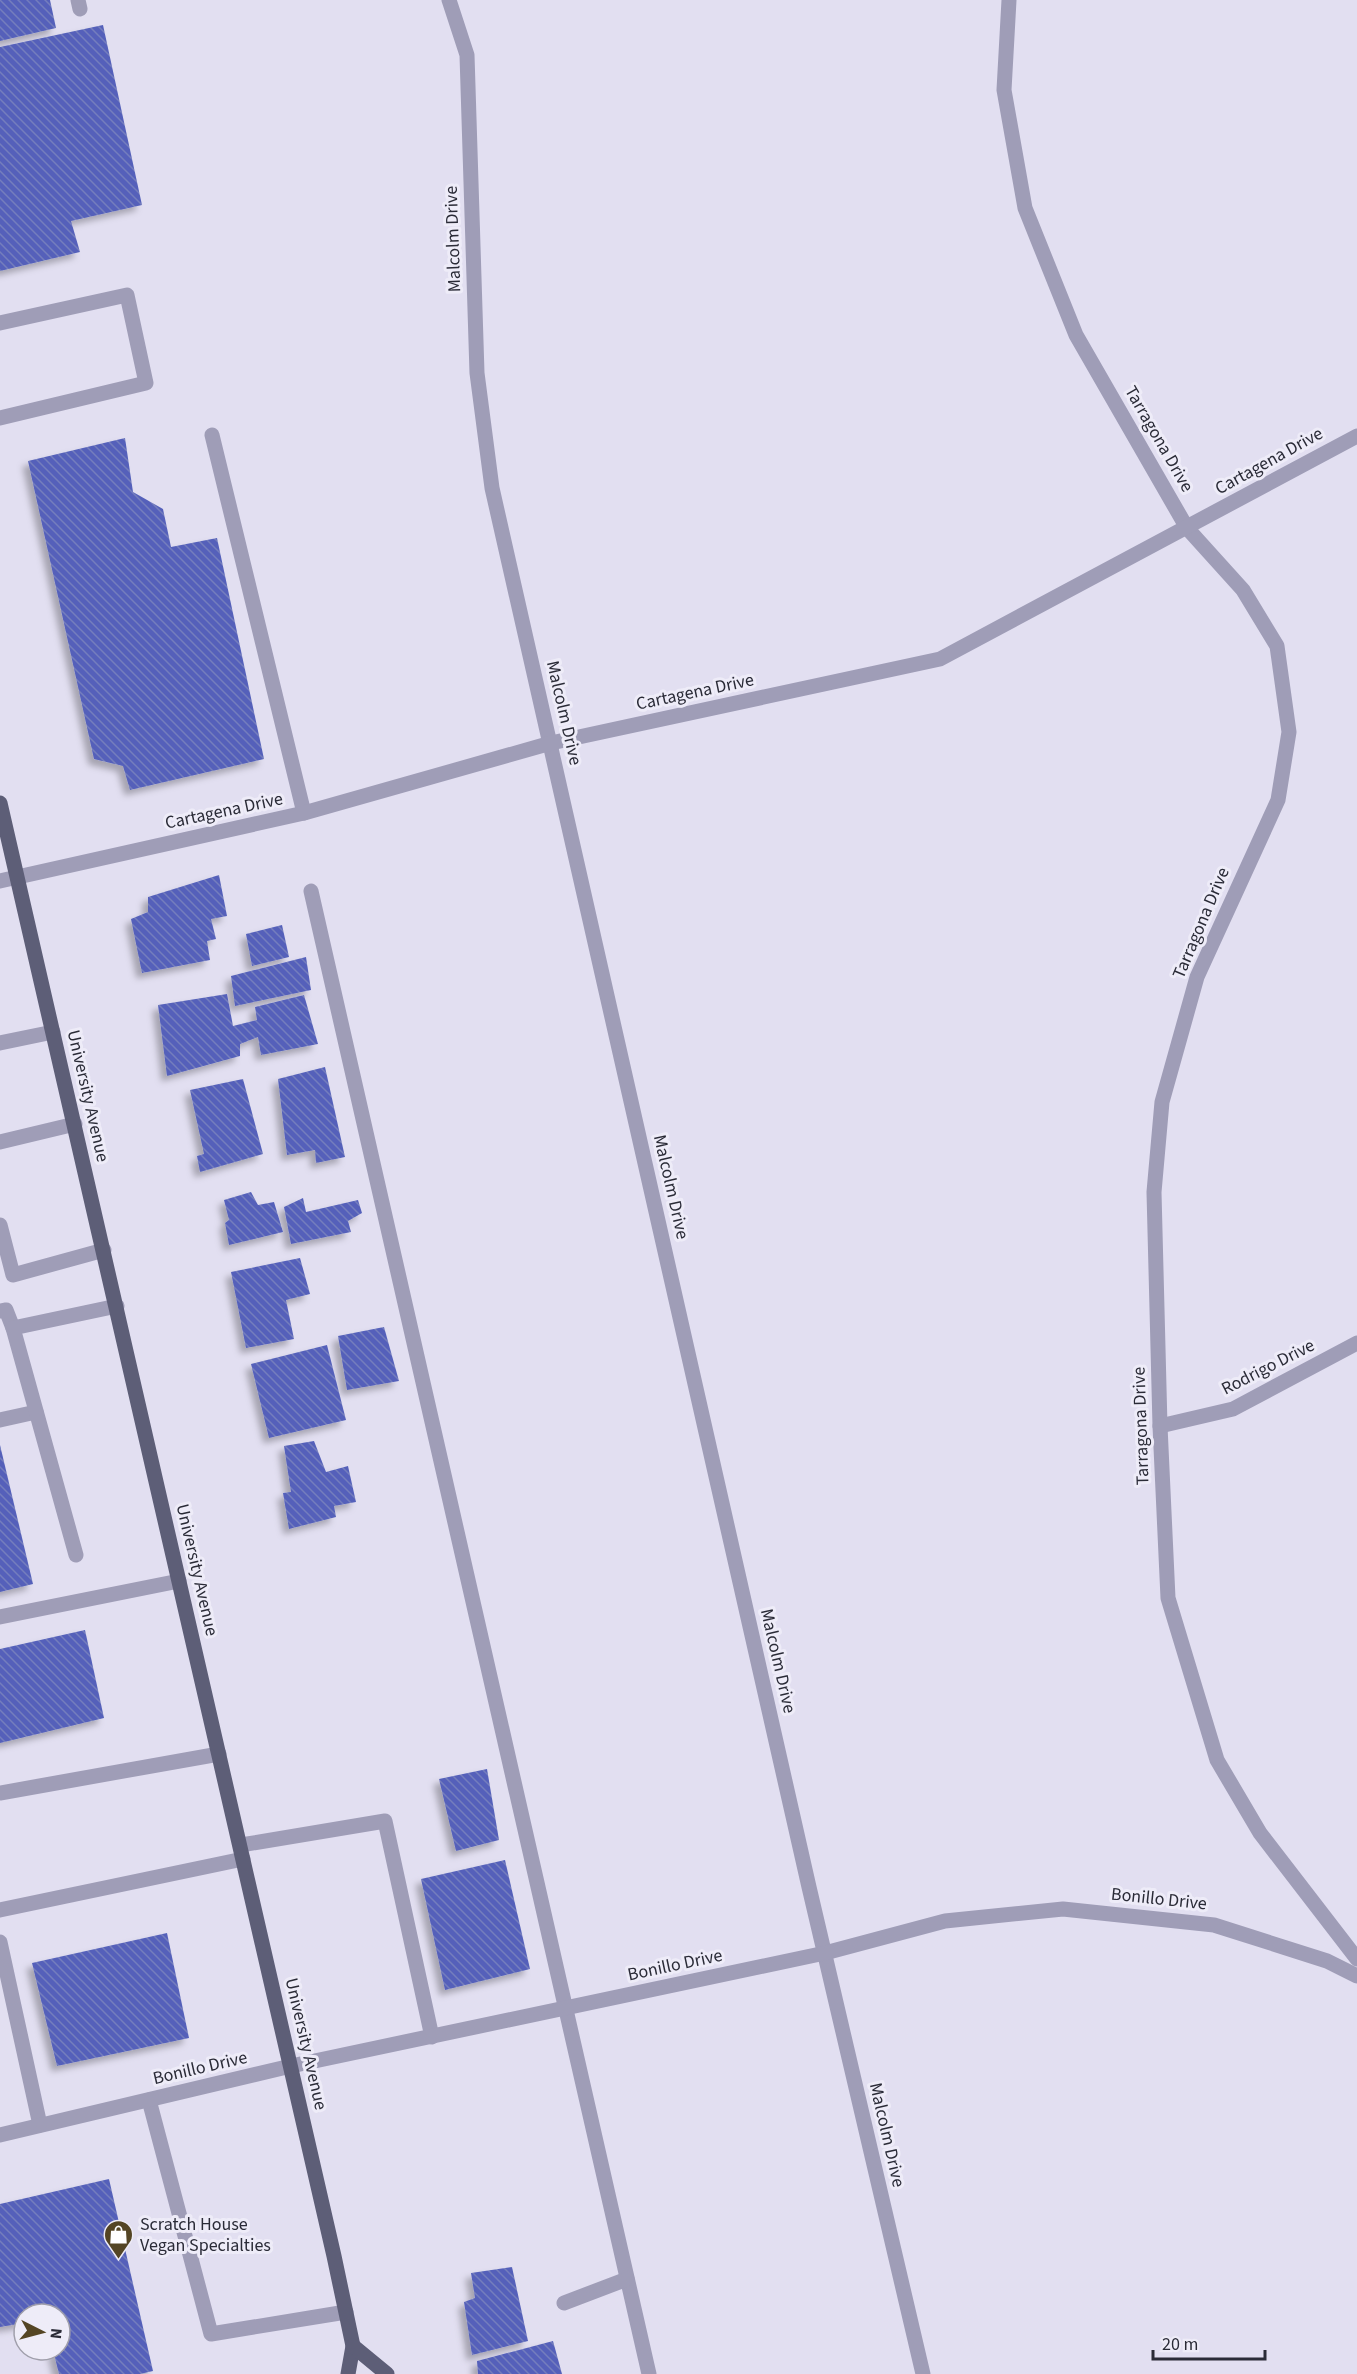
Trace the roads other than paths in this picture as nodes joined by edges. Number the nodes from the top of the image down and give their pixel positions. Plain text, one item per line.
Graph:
1 (449, 0) edge
2 (1009, 0) edge
3 (0, 323) edge
4 (0, 418) edge
5 (212, 435) dead end
6 (1357, 436) edge
7 (1187, 528) junction
8 (551, 743) junction
9 (0, 803) edge
10 (304, 813) junction
11 (18, 876) junction
12 (0, 881) edge
13 (311, 891) dead end
14 (53, 1032) junction
15 (0, 1043) edge
16 (75, 1124) junction
17 (0, 1142) edge
18 (0, 1226) edge
19 (104, 1250) junction
20 (117, 1306) junction
21 (0, 1311) edge
22 (13, 1328) junction
23 (1357, 1343) edge
24 (36, 1412) junction
25 (0, 1420) edge
26 (1160, 1426) junction
27 (76, 1556) dead end
28 (179, 1581) junction
29 (0, 1617) edge
30 (219, 1754) junction
31 (0, 1793) edge
32 (242, 1852) junction
33 (0, 1910) edge
34 (0, 1942) edge
35 (825, 1953) junction
36 (1357, 1959) edge
37 (1357, 1976) edge
38 (564, 2009) junction
39 (432, 2037) junction
40 (291, 2066) junction
41 (149, 2100) junction
42 (40, 2125) junction
43 (0, 2135) edge
44 (627, 2279) junction
45 (564, 2303) dead end
46 (346, 2312) junction
47 (353, 2346) junction
48 (348, 2374) edge
49 (387, 2374) edge
50 (649, 2374) edge
51 (923, 2374) edge

1 - 8 street, Malcolm Drive
2 - 7 street, Tarragona Drive
3 - 4 street
5 - 10 street
6 - 7 street, Cartagena Drive
7 - 8 street, Cartagena Drive
7 - 26 street, Tarragona Drive
8 - 10 street, Cartagena Drive
8 - 35 street, Malcolm Drive
9 - 11 main road, University Avenue
10 - 11 street, Cartagena Drive
11 - 12 street, Cartagena Drive
11 - 14 main road, University Avenue
13 - 38 street
14 - 15 street
14 - 16 main road, University Avenue
16 - 17 street
16 - 19 main road, University Avenue
18 - 19 street
19 - 20 main road, University Avenue
20 - 22 street
20 - 28 main road, University Avenue
21 - 22 street
22 - 24 street
23 - 26 street, Rodrigo Drive
24 - 25 street
24 - 27 street
26 - 36 street, Tarragona Drive
28 - 29 street
28 - 30 main road, University Avenue
30 - 31 street
30 - 32 main road, University Avenue
32 - 33 street
32 - 39 street
32 - 40 main road, University Avenue
34 - 42 street
35 - 37 street, Bonillo Drive
35 - 38 street, Bonillo Drive
35 - 51 street, Malcolm Drive
38 - 39 street, Bonillo Drive
38 - 44 street
39 - 40 street, Bonillo Drive
40 - 41 street, Bonillo Drive
40 - 46 main road, University Avenue
41 - 42 street, Bonillo Drive
41 - 46 street
42 - 43 street, Bonillo Drive
44 - 45 street
44 - 50 street
46 - 47 main road, University Avenue
47 - 48 main road, University Avenue
47 - 49 main road

